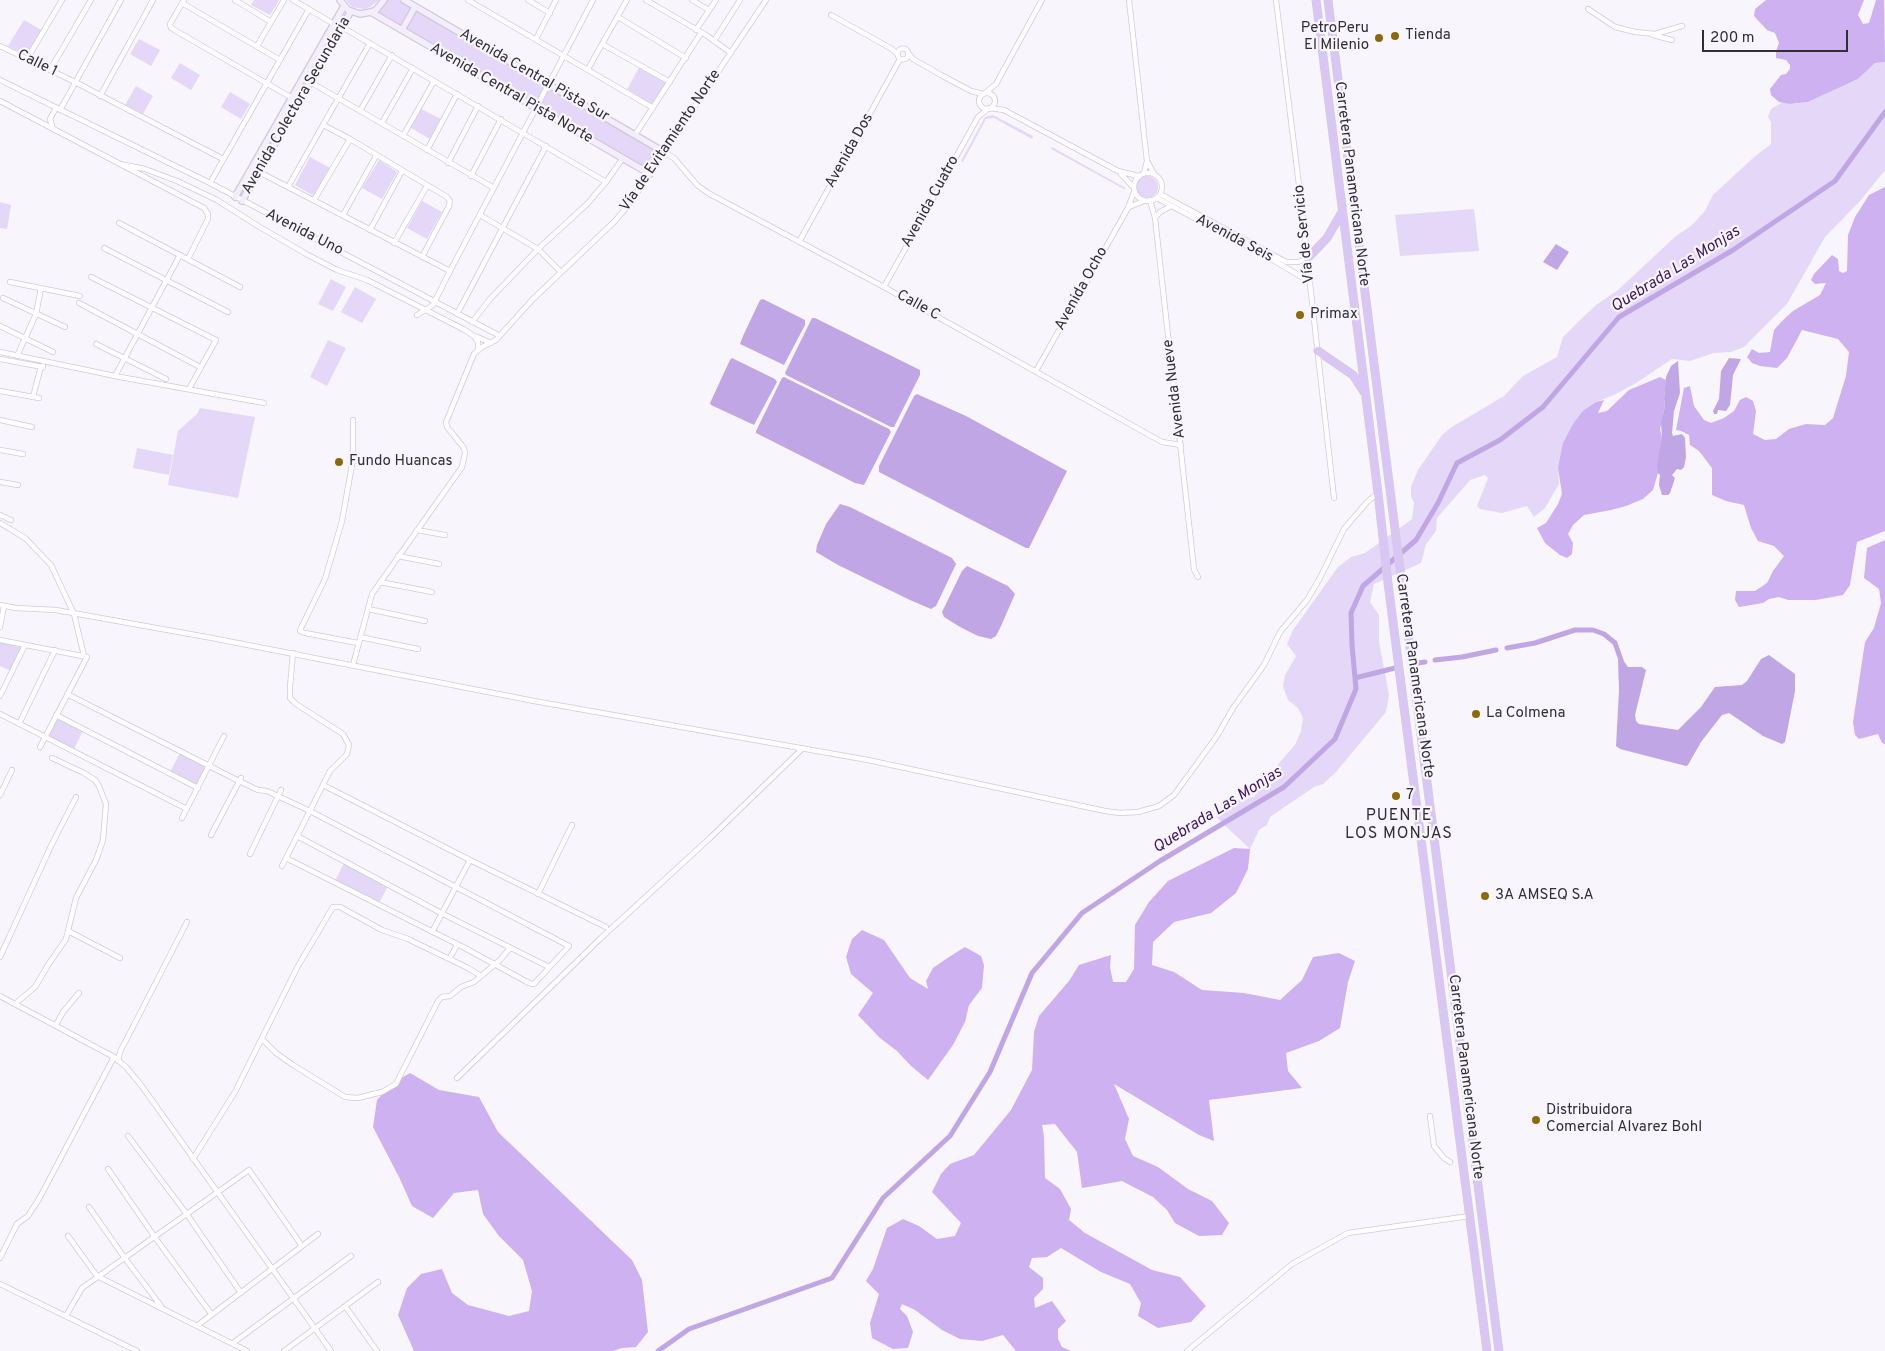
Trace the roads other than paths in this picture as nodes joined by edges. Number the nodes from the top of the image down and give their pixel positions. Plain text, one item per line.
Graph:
1 (62, 0) edge
2 (84, 0) edge
3 (121, 0) edge
4 (153, 0) edge
5 (235, 0) edge
6 (284, 0) edge
7 (293, 0) edge
8 (340, 0) edge
9 (384, 0) edge
10 (404, 0) edge
11 (468, 0) edge
12 (528, 0) edge
13 (556, 0) edge
14 (586, 0) edge
15 (626, 0) edge
16 (646, 0) edge
17 (692, 0) edge
18 (716, 0) edge
19 (740, 0) edge
20 (766, 0) edge
21 (1042, 0) edge
22 (1129, 0) edge
23 (1276, 0) edge
24 (1316, 0) edge
25 (1328, 0) edge
26 (90, 1) edge
27 (183, 2) edge
28 (592, 2) edge
29 (344, 6) junction
30 (415, 7) junction
31 (309, 9) junction
32 (1588, 9) dead end
33 (709, 10) junction
34 (351, 11) junction
35 (371, 12) junction
36 (550, 12) junction
37 (831, 15) dead end
38 (618, 17) junction
39 (271, 22) junction
40 (334, 24) junction
41 (1682, 26) dead end
42 (342, 27) junction
43 (402, 30) junction
44 (699, 32) junction
45 (1647, 33) junction
46 (536, 39) junction
47 (1672, 40) dead end
48 (714, 41) junction
49 (370, 43) junction
50 (602, 44) junction
51 (0, 46) edge
52 (257, 46) junction
53 (731, 52) junction
54 (908, 53) junction
55 (392, 55) junction
56 (563, 56) junction
57 (901, 56) junction
58 (686, 58) junction
59 (27, 59) junction
60 (913, 59) junction
61 (280, 60) junction
62 (413, 68) junction
63 (50, 70) junction
64 (588, 70) junction
65 (0, 80) edge
66 (434, 81) junction
67 (75, 82) junction
68 (310, 82) junction
69 (670, 82) junction
70 (266, 83) junction
71 (548, 84) junction
72 (996, 84) junction
73 (971, 91) junction
74 (457, 94) junction
75 (984, 94) junction
76 (100, 96) junction
77 (292, 98) junction
78 (338, 98) junction
79 (994, 98) junction
80 (0, 101) edge
81 (299, 102) junction
82 (979, 102) junction
83 (478, 106) junction
84 (536, 108) junction
85 (653, 108) junction
86 (58, 109) junction
87 (989, 109) junction
88 (1004, 110) junction
89 (360, 111) junction
90 (978, 117) junction
91 (50, 119) junction
92 (501, 120) junction
93 (37, 121) junction
94 (382, 124) junction
95 (323, 125) junction
96 (55, 130) junction
97 (523, 133) junction
98 (635, 135) junction
99 (404, 136) junction
100 (1346, 138) junction
101 (350, 140) junction
102 (1334, 140) junction
103 (546, 146) junction
104 (427, 150) junction
105 (664, 152) junction
106 (376, 156) junction
107 (623, 158) junction
108 (223, 159) junction
109 (1147, 161) junction
110 (448, 162) junction
111 (120, 164) junction
112 (402, 171) junction
113 (1118, 171) junction
114 (259, 172) junction
115 (1144, 173) junction
116 (650, 174) junction
117 (1154, 174) junction
118 (471, 176) junction
119 (1138, 176) junction
120 (606, 182) junction
121 (210, 183) junction
122 (427, 186) junction
123 (288, 187) junction
124 (494, 188) junction
125 (1134, 190) junction
126 (1158, 196) junction
127 (235, 197) junction
128 (314, 200) junction
129 (1150, 200) junction
130 (242, 201) junction
131 (1144, 201) junction
132 (1177, 204) junction
133 (1171, 206) junction
134 (1128, 208) junction
135 (1343, 210) junction
136 (236, 212) junction
137 (343, 215) junction
138 (480, 215) junction
139 (1154, 218) junction
140 (119, 223) dead end
141 (503, 227) junction
142 (370, 230) junction
143 (799, 242) junction
144 (394, 243) junction
145 (104, 248) dead end
146 (538, 249) junction
147 (180, 255) junction
148 (422, 257) junction
149 (1308, 258) junction
150 (188, 259) junction
151 (450, 271) junction
152 (560, 271) junction
153 (91, 277) dead end
154 (166, 281) junction
155 (10, 282) dead end
156 (1310, 282) junction
157 (240, 287) dead end
158 (884, 287) junction
159 (41, 288) junction
160 (80, 296) dead end
161 (3, 298) dead end
162 (434, 300) junction
163 (79, 303) dead end
164 (152, 308) junction
165 (426, 309) junction
166 (228, 312) dead end
167 (36, 314) junction
168 (458, 314) junction
169 (417, 315) dead end
170 (472, 322) junction
171 (0, 326) edge
172 (65, 327) dead end
173 (138, 334) junction
174 (474, 336) junction
175 (500, 336) junction
176 (25, 338) junction
177 (492, 343) junction
178 (96, 344) dead end
179 (478, 350) junction
180 (1318, 351) junction
181 (0, 352) edge
182 (53, 352) dead end
183 (17, 356) junction
184 (125, 358) junction
185 (0, 359) edge
186 (46, 362) junction
187 (43, 367) junction
188 (200, 367) junction
189 (1036, 371) junction
190 (115, 376) junction
191 (166, 379) dead end
192 (188, 389) junction
193 (0, 391) edge
194 (1366, 395) junction
195 (32, 397) junction
196 (39, 398) dead end
197 (264, 403) dead end
198 (0, 420) edge
199 (353, 420) dead end
200 (32, 427) dead end
201 (1181, 445) junction
202 (0, 450) edge
203 (23, 454) dead end
204 (0, 482) edge
205 (18, 485) dead end
206 (1378, 493) junction
207 (1334, 498) dead end
208 (0, 515) edge
209 (10, 520) dead end
210 (0, 523) edge
211 (418, 530) junction
212 (445, 535) dead end
213 (398, 556) junction
214 (439, 564) dead end
215 (1198, 577) dead end
216 (380, 582) junction
217 (432, 592) dead end
218 (2, 605) edge
219 (368, 609) junction
220 (74, 614) junction
221 (425, 621) dead end
222 (0, 627) edge
223 (360, 637) junction
224 (0, 640) edge
225 (358, 643) junction
226 (26, 645) junction
227 (418, 649) dead end
228 (54, 650) junction
229 (293, 653) junction
230 (84, 656) junction
231 (353, 665) junction
232 (67, 694) junction
233 (0, 696) edge
234 (1404, 704) junction
235 (1418, 711) junction
236 (0, 714) edge
237 (56, 715) junction
238 (19, 724) junction
239 (45, 736) junction
240 (224, 736) dead end
241 (40, 747) dead end
242 (802, 749) junction
243 (52, 758) dead end
244 (208, 766) junction
245 (12, 770) dead end
246 (240, 780) junction
247 (323, 785) junction
248 (198, 788) junction
249 (281, 790) dead end
250 (0, 795) edge
251 (279, 796) junction
252 (76, 797) dead end
253 (187, 809) junction
254 (310, 811) junction
255 (182, 818) dead end
256 (572, 825) dead end
257 (212, 835) dead end
258 (297, 836) junction
259 (250, 854) dead end
260 (286, 858) junction
261 (470, 860) junction
262 (282, 866) dead end
263 (456, 888) junction
264 (538, 894) junction
265 (442, 914) junction
266 (187, 922) dead end
267 (606, 927) dead end
268 (68, 931) junction
269 (432, 932) junction
270 (457, 944) junction
271 (510, 948) junction
272 (451, 956) dead end
273 (0, 957) edge
274 (120, 958) dead end
275 (494, 964) junction
276 (549, 967) junction
277 (481, 976) junction
278 (79, 993) dead end
279 (0, 996) edge
280 (15, 1004) junction
281 (56, 1026) junction
282 (262, 1039) junction
283 (116, 1059) junction
284 (457, 1078) dead end
285 (1430, 1116) dead end
286 (128, 1136) dead end
287 (193, 1159) junction
288 (1450, 1162) dead end
289 (108, 1169) dead end
290 (216, 1192) junction
291 (1480, 1198) junction
292 (1468, 1200) junction
293 (90, 1207) dead end
294 (186, 1213) junction
295 (1470, 1216) junction
296 (318, 1234) dead end
297 (68, 1236) dead end
298 (154, 1236) junction
299 (302, 1246) junction
300 (351, 1256) dead end
301 (124, 1257) junction
302 (0, 1258) edge
303 (271, 1270) junction
304 (97, 1276) junction
305 (378, 1282) dead end
306 (0, 1284) edge
307 (241, 1293) junction
308 (293, 1299) junction
309 (345, 1306) junction
310 (162, 1308) junction
311 (212, 1315) junction
312 (66, 1316) junction
313 (198, 1325) junction
314 (314, 1329) junction
315 (233, 1344) junction
316 (137, 1351) edge
317 (247, 1351) edge
318 (284, 1351) edge
319 (330, 1351) edge
320 (377, 1351) edge
321 (1186, 1351) edge
322 (1487, 1351) edge
323 (1499, 1351) edge

1 - 59 street
2 - 26 street
3 - 67 street
4 - 76 street
5 - 39 street
6 - 39 street
7 - 31 street
8 - 29 street
9 - 35 street
10 - 30 street, Avenida Central Pista Sur
11 - 46 street
12 - 36 street
13 - 36 street
14 - 28 street
15 - 38 street
16 - 44 street
17 - 33 street
18 - 33 street
19 - 48 street
20 - 53 street, Vía de Evitamiento Norte
21 - 72 street
22 - 109 street
23 - 149 street, Vía de Servicio
24 - 102 highway, Carretera Panamericana Norte
25 - 100 highway, Carretera Panamericana Norte
26 - 63 street
27 - 52 street
27 - 70 street
28 - 56 street
29 - 34 street
29 - 40 street, Avenida Colectora Secundaria
30 - 43 street
30 - 71 street, Avenida Central Pista Sur
31 - 40 street
31 - 61 street
32 - 45 street
33 - 44 street
34 - 35 street
34 - 42 street, Avenida Colectora Secundaria
35 - 43 street, Avenida Central Pista Norte
36 - 46 street
37 - 57 street
38 - 50 street
38 - 58 street
39 - 52 street
40 - 77 street, Avenida Colectora Secundaria
41 - 45 street
42 - 49 street
42 - 68 street, Avenida Colectora Secundaria
43 - 84 street, Avenida Central Pista Norte
44 - 48 street
44 - 58 street
45 - 47 street
46 - 56 street
48 - 53 street
49 - 55 street
49 - 78 street
50 - 64 street
50 - 69 street
51 - 59 street, Calle 1
52 - 61 street
53 - 105 street, Vía de Evitamiento Norte
54 - 57 street, Avenida Dos
54 - 57 street
54 - 60 street
55 - 62 street
55 - 89 street
56 - 64 street
56 - 71 street
57 - 60 street
57 - 143 street, Avenida Dos
58 - 69 street
59 - 63 street, Calle 1
60 - 73 street
61 - 70 street
62 - 66 street
62 - 94 street
63 - 67 street, Calle 1
64 - 85 street
65 - 86 street, Avenida Uno
66 - 74 street
66 - 99 street
67 - 76 street, Calle 1
67 - 86 street
68 - 78 street
68 - 81 street, Avenida Colectora Secundaria
69 - 85 street
70 - 77 street
70 - 108 street
71 - 84 street
71 - 98 street, Avenida Central Pista Sur
72 - 75 street
72 - 79 street
73 - 75 street
73 - 82 street
74 - 83 street
74 - 104 street
75 - 79 street
75 - 82 street
76 - 108 street, Calle 1
77 - 81 street
77 - 127 street, Avenida Colectora Secundaria
78 - 89 street
78 - 95 street
79 - 87 street
79 - 88 street
80 - 93 street
81 - 114 street, Avenida Colectora Secundaria
82 - 87 street
82 - 90 street, Avenida Cuatro
83 - 92 street
83 - 110 street
84 - 97 street
84 - 107 street, Avenida Central Pista Norte
85 - 98 street
86 - 91 street
86 - 121 street, Avenida Uno
87 - 88 street
87 - 90 street, Avenida Cuatro
88 - 113 street
89 - 94 street
90 - 158 street, Avenida Cuatro
91 - 93 street
91 - 96 street
92 - 97 street
92 - 118 street
93 - 96 street
94 - 99 street
95 - 101 street
95 - 123 street
96 - 111 street
97 - 103 street
97 - 124 street
98 - 105 street, Avenida Central Pista Sur
99 - 104 street
100 - 102 highway
100 - 235 highway, Carretera Panamericana Norte
101 - 106 street
101 - 128 street
102 - 135 highway, Carretera Panamericana Norte
103 - 120 street
103 - 141 street
104 - 110 street
105 - 116 street, Vía de Evitamiento Norte
105 - 143 street, Calle C
106 - 112 street
106 - 137 street
107 - 116 street, Avenida Central Pista Norte
107 - 120 street
108 - 121 street
109 - 115 street
109 - 117 street
110 - 118 street
111 - 136 street
111 - 150 street
112 - 122 street
112 - 142 street
113 - 119 street
113 - 125 street
114 - 123 street
114 - 130 street, Avenida Colectora Secundaria
115 - 117 street
115 - 119 street
116 - 152 street, Vía de Evitamiento Norte
117 - 126 street
118 - 124 street
119 - 125 street
120 - 146 street
121 - 127 street, Avenida Uno
122 - 144 street
122 - 148 street
123 - 128 street
124 - 138 street
125 - 131 street
125 - 134 street, Avenida Ocho
126 - 129 street
126 - 132 street, Avenida Seis
126 - 133 street, Avenida Seis
127 - 130 street, Avenida Uno
128 - 137 street
129 - 131 street
129 - 139 street, Avenida Nueve
130 - 136 street
130 - 162 street, Avenida Uno
131 - 134 street
132 - 133 street
132 - 149 street, Avenida Seis
133 - 139 street
133 - 156 street, Avenida Seis
134 - 189 street, Avenida Ocho
135 - 149 highway
135 - 194 highway, Carretera Panamericana Norte
136 - 165 street
137 - 142 street
138 - 141 street
138 - 151 street
139 - 201 street, Avenida Nueve
140 - 147 street
141 - 146 street
141 - 168 street
142 - 144 street
143 - 158 street, Calle C
144 - 148 street
145 - 154 street
146 - 152 street
146 - 170 street
147 - 150 street
147 - 154 street
148 - 151 street
149 - 156 street, Vía de Servicio
150 - 157 street
151 - 162 street
152 - 175 street, Vía de Evitamiento Norte
153 - 164 street
154 - 164 street
154 - 166 street
155 - 159 street
156 - 180 street, Vía de Servicio
158 - 189 street, Calle C
159 - 160 street
159 - 167 street
161 - 167 street
162 - 165 street
162 - 168 street, Avenida Uno
163 - 173 street
164 - 173 street
164 - 188 street
165 - 169 street
165 - 174 street
167 - 172 street
167 - 176 street
168 - 170 street, Avenida Uno
170 - 175 street, Avenida Uno
171 - 176 street
173 - 184 street
173 - 188 street
174 - 177 street
174 - 179 street
175 - 177 street, Vía de Evitamiento Norte
176 - 182 street
176 - 183 street
177 - 179 street, Vía de Evitamiento Norte
178 - 184 street
179 - 211 street
180 - 194 highway
180 - 207 street, Vía de Servicio
181 - 183 street
183 - 186 street
184 - 190 street
184 - 191 street
185 - 187 street
186 - 187 street
186 - 190 street
187 - 195 street
188 - 192 street
189 - 201 street, Calle C
190 - 192 street
192 - 197 street
193 - 195 street
194 - 206 highway, Carretera Panamericana Norte
195 - 196 street
198 - 200 street
199 - 225 street
201 - 215 street, Avenida Nueve
202 - 203 street
204 - 205 street
206 - 234 highway, Carretera Panamericana Norte
206 - 242 street
208 - 209 street
210 - 220 street
211 - 212 street
211 - 213 street
213 - 214 street
213 - 216 street
216 - 217 street
216 - 219 street
218 - 220 street
218 - 222 street
219 - 221 street
219 - 223 street
220 - 229 street
220 - 230 street
223 - 225 street
223 - 227 street
224 - 226 street
225 - 231 street
226 - 228 street
226 - 233 street
228 - 230 street
228 - 238 street
229 - 231 street
229 - 247 street
230 - 232 street
231 - 242 street
232 - 237 street
232 - 244 street
234 - 235 highway
234 - 292 highway, Carretera Panamericana Norte
235 - 291 highway, Carretera Panamericana Norte
236 - 238 street
237 - 239 street
237 - 248 street
238 - 239 street
239 - 241 street
239 - 253 street
240 - 244 street
242 - 284 street
243 - 268 street
244 - 246 street
244 - 248 street
245 - 250 street
246 - 251 street
246 - 257 street
247 - 254 street
247 - 261 street
248 - 253 street
249 - 251 street
251 - 254 street
251 - 259 street
252 - 273 street
253 - 255 street
254 - 258 street
254 - 263 street
256 - 264 street
258 - 260 street
258 - 265 street
260 - 262 street
260 - 269 street
261 - 263 street
261 - 264 street
263 - 265 street
263 - 276 street
264 - 267 street
265 - 269 street
265 - 271 street
266 - 283 street
268 - 274 street
268 - 280 street
269 - 270 street
270 - 272 street
270 - 275 street
271 - 275 street
271 - 276 street
275 - 276 street
275 - 277 street
277 - 282 street
277 - 282 street
278 - 281 street
279 - 280 street
280 - 281 street
281 - 283 street
282 - 287 street
283 - 287 street
283 - 302 street
285 - 288 street
286 - 294 street
287 - 290 street
289 - 298 street
290 - 294 street
290 - 299 street
290 - 303 street
291 - 292 highway
291 - 323 highway, Carretera Panamericana Norte
292 - 295 highway, Carretera Panamericana Norte
293 - 301 street
294 - 298 street
294 - 307 street
295 - 321 street
295 - 322 highway, Carretera Panamericana Norte
296 - 299 street
297 - 304 street
298 - 301 street
298 - 311 street
299 - 303 street
300 - 308 street
301 - 304 street
301 - 310 street
303 - 307 street
303 - 308 street
304 - 310 street
304 - 312 street
305 - 309 street
306 - 312 street
307 - 311 street
308 - 314 street
308 - 315 street
309 - 314 street
309 - 320 street
310 - 313 street
311 - 313 street
312 - 316 street
313 - 315 street
314 - 318 street
314 - 319 street
315 - 317 street

